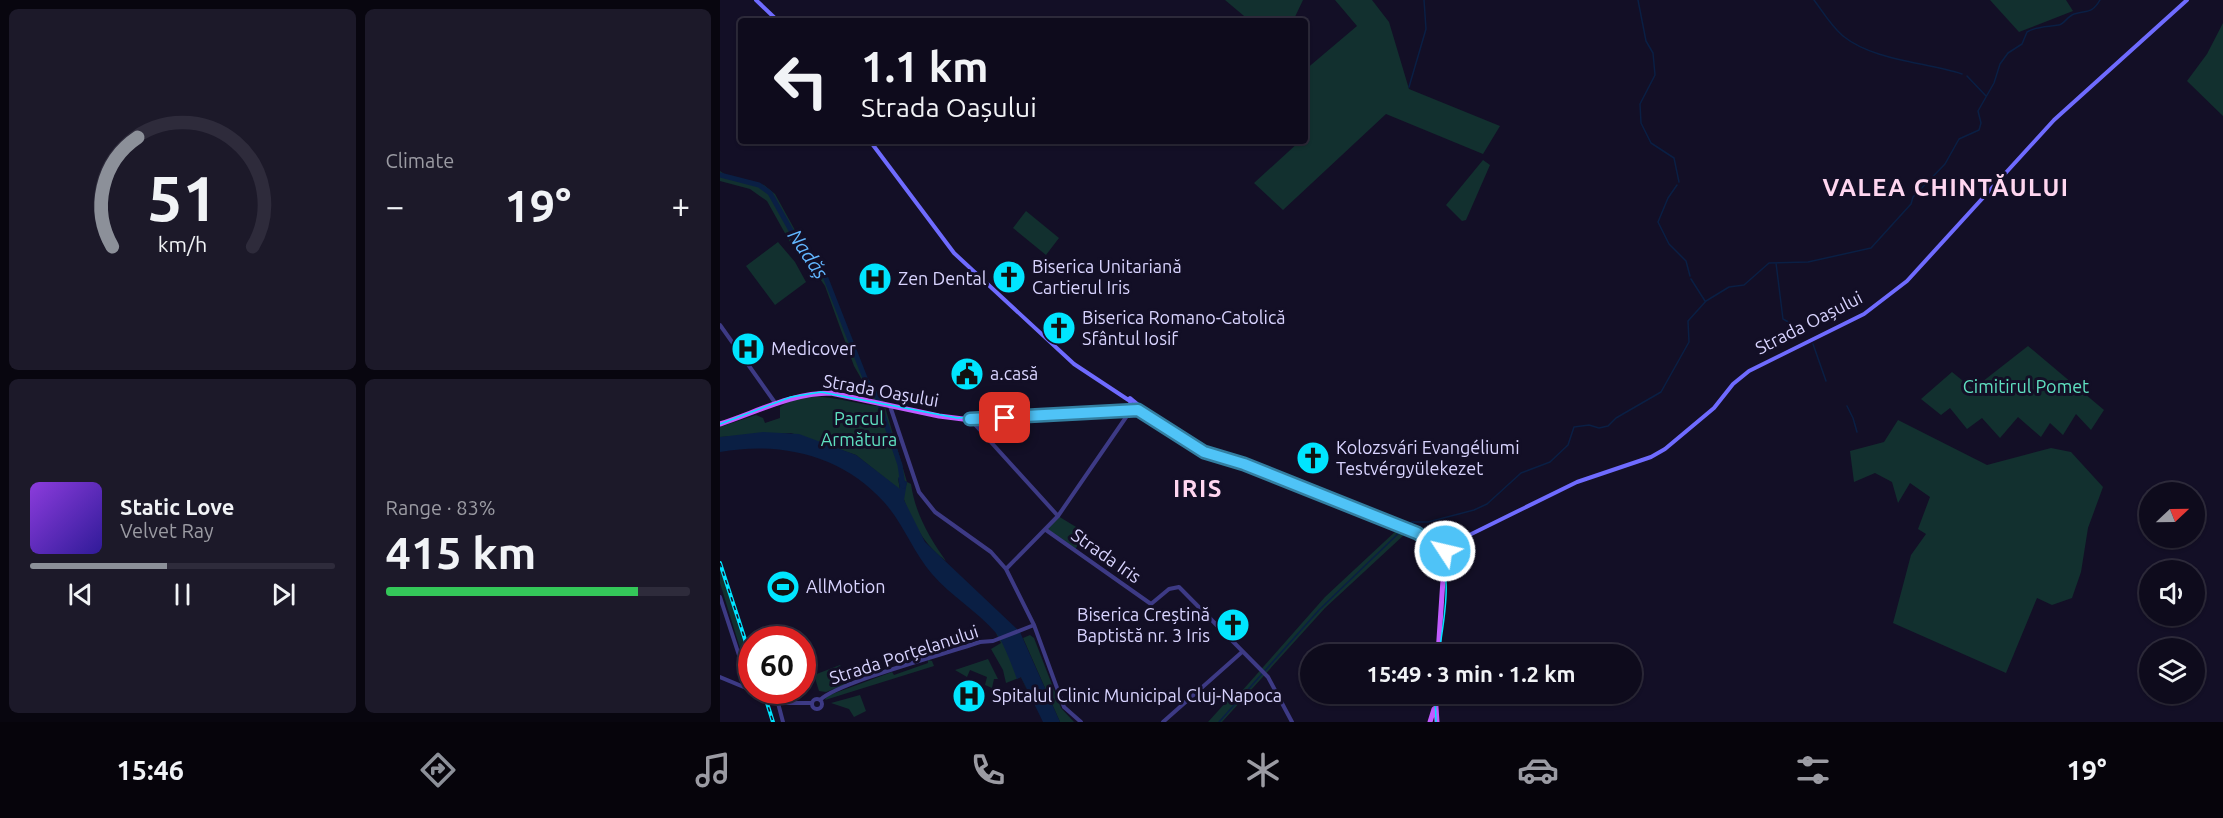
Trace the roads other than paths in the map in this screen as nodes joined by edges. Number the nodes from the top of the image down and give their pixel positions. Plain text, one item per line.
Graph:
1 (756, 0) edge
2 (2187, 0) edge
3 (775, 18) edge
4 (872, 144) edge
5 (720, 326) edge
6 (1124, 396) junction
7 (1136, 402) junction
8 (776, 403) junction
9 (889, 405) junction
10 (1135, 409) junction
11 (1154, 418) junction
12 (970, 419) junction
13 (720, 424) edge
14 (1058, 516) junction
15 (1046, 530) junction
16 (1439, 548) junction
17 (1450, 558) dead end
18 (1443, 563) junction
19 (1006, 569) junction
20 (720, 597) edge
21 (1034, 625) junction
22 (1439, 644) edge
23 (738, 652) edge
24 (1242, 652) junction
25 (720, 677) edge
26 (738, 686) edge
27 (816, 699) edge
28 (820, 700) junction
29 (778, 704) edge
30 (812, 704) edge
31 (1435, 705) joint
32 (783, 722) edge
33 (1081, 722) edge
34 (1163, 722) edge
35 (1292, 722) edge
36 (1430, 722) edge
37 (1437, 722) edge

1 - 3 main road
2 - 16 main road, Strada Oașului
4 - 6 main road
5 - 8 street
6 - 7 main road
6 - 10 main road
7 - 10 main road
7 - 11 main road
8 - 9 main road, Strada Oașului
8 - 13 main road, Strada Oașului
9 - 12 main road, Strada Oașului
9 - 19 street
10 - 11 main road, Strada Oașului
10 - 12 main road, Strada Oașului
10 - 14 street
11 - 16 main road, Strada Oașului
12 - 14 street
14 - 15 street
15 - 19 street
15 - 24 street, Strada Iris
16 - 18 main road
17 - 18 main road
18 - 22 main road
19 - 21 street
20 - 23 street
21 - 28 street, Strada Porțelanului
21 - 33 street
24 - 34 street
24 - 35 street
25 - 26 street
27 - 28 street
28 - 30 street
29 - 32 street
31 - 36 main road
31 - 37 main road

